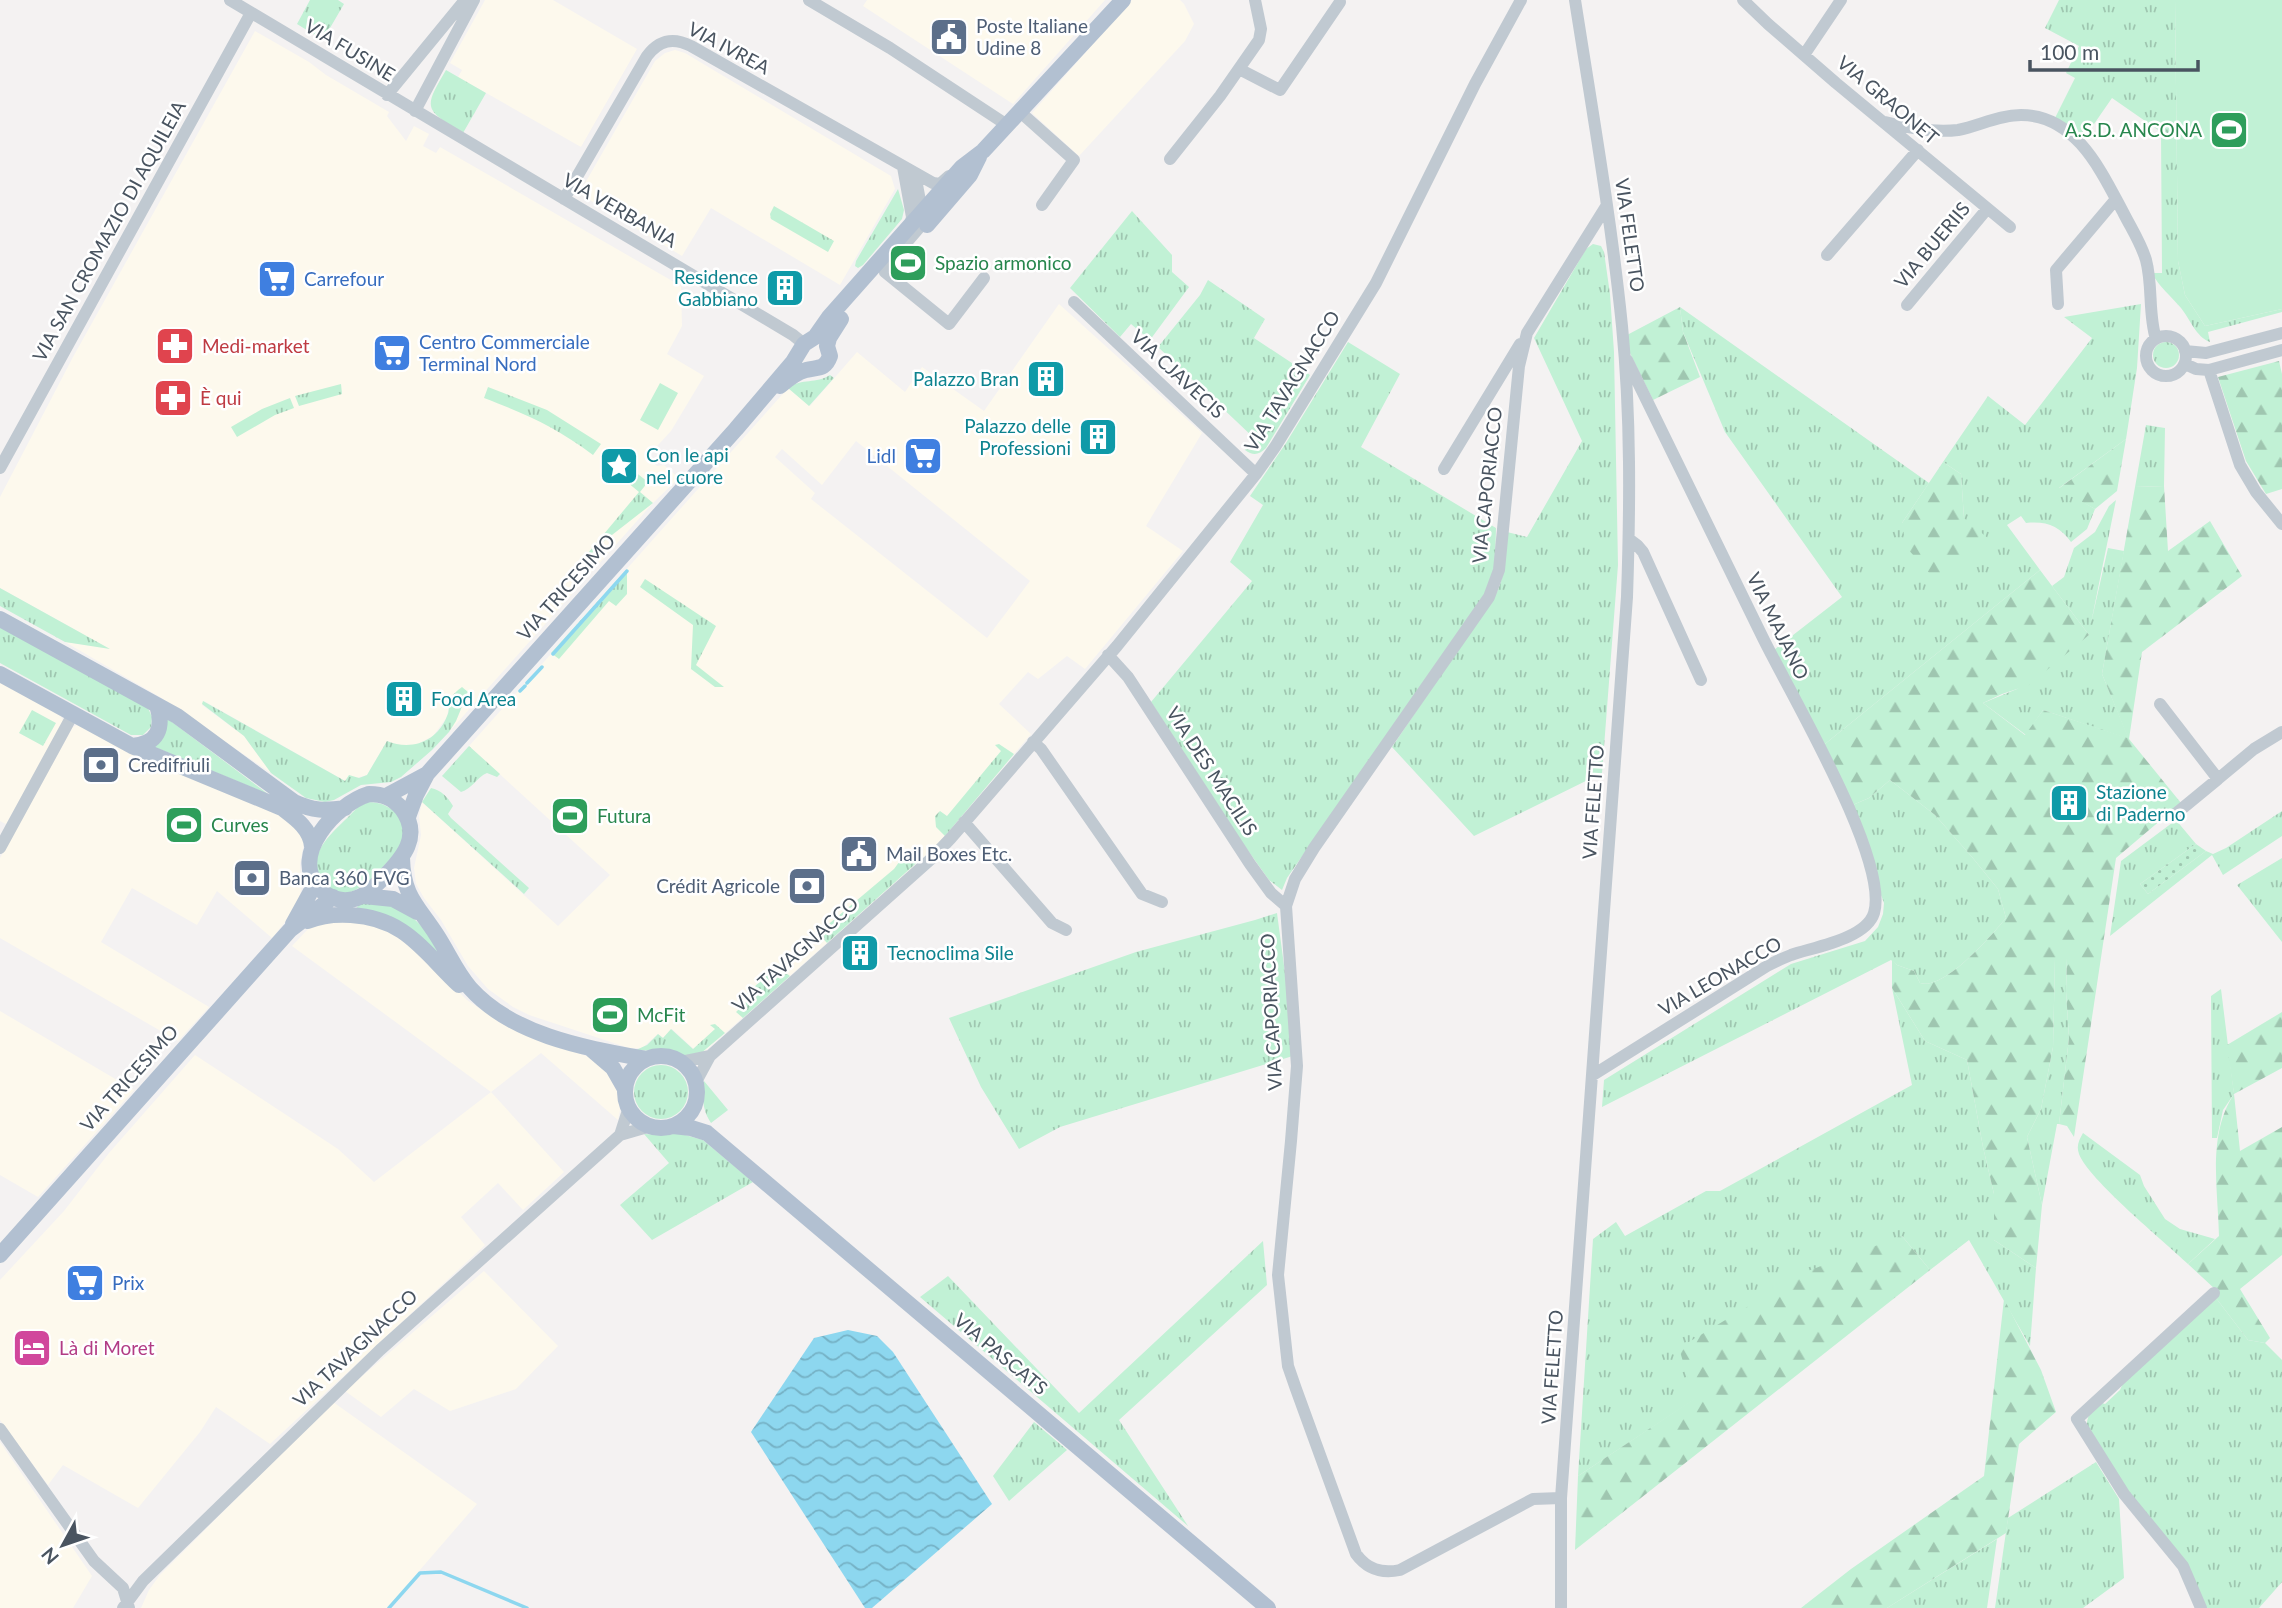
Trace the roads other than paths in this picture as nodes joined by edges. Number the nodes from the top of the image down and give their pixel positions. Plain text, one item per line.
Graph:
1 (230, 0) edge
2 (465, 0) edge
3 (474, 0) edge
4 (809, 0) edge
5 (1122, 0) edge
6 (1255, 0) edge
7 (1521, 0) edge
8 (1576, 0) edge
9 (1743, 0) edge
10 (1841, 0) edge
11 (1340, 2) edge
12 (251, 13) junction
13 (430, 43) junction
14 (446, 52) junction
15 (1804, 55) junction
16 (1239, 69) junction
17 (387, 95) junction
18 (415, 111) junction
19 (1019, 111) junction
20 (1885, 122) junction
21 (1007, 125) junction
22 (1918, 150) junction
23 (977, 155) junction
24 (1170, 159) dead end
25 (909, 171) junction
26 (564, 199) junction
27 (2116, 199) junction
28 (1042, 205) dead end
29 (1607, 205) junction
30 (1987, 209) junction
31 (923, 212) junction
32 (910, 227) junction
33 (2010, 228) dead end
34 (1827, 255) dead end
35 (885, 272) junction
36 (984, 278) dead end
37 (1073, 302) dead end
38 (2057, 304) dead end
39 (1907, 305) dead end
40 (2282, 332) edge
41 (1527, 333) junction
42 (2157, 339) junction
43 (811, 346) junction
44 (2282, 350) edge
45 (1624, 353) junction
46 (2185, 358) junction
47 (809, 369) junction
48 (2209, 370) junction
49 (736, 429) junction
50 (0, 468) edge
51 (1444, 469) dead end
52 (1256, 474) junction
53 (2282, 524) edge
54 (1629, 538) junction
55 (0, 619) edge
56 (1108, 655) junction
57 (0, 674) edge
58 (1701, 680) dead end
59 (2160, 704) dead end
60 (157, 705) junction
61 (73, 714) junction
62 (2282, 732) edge
63 (1033, 742) junction
64 (132, 746) junction
65 (428, 774) junction
66 (2217, 779) junction
67 (386, 796) junction
68 (345, 808) junction
69 (2173, 816) dead end
70 (408, 817) junction
71 (964, 822) junction
72 (312, 846) junction
73 (0, 848) edge
74 (402, 858) junction
75 (315, 884) junction
76 (364, 895) junction
77 (333, 897) junction
78 (1162, 902) dead end
79 (1286, 905) junction
80 (419, 913) junction
81 (1870, 921) joint
82 (290, 930) junction
83 (1066, 930) dead end
84 (486, 1004) junction
85 (590, 1048) junction
86 (709, 1056) junction
87 (646, 1059) junction
88 (681, 1062) junction
89 (1593, 1075) junction
90 (696, 1082) junction
91 (625, 1089) junction
92 (696, 1101) junction
93 (629, 1107) junction
94 (651, 1126) junction
95 (673, 1126) junction
96 (707, 1133) junction
97 (620, 1135) junction
98 (0, 1255) edge
99 (2214, 1293) dead end
100 (0, 1429) edge
101 (1561, 1498) junction
102 (114, 1578) junction
103 (144, 1581) junction
104 (124, 1606) edge
105 (1268, 1608) edge
106 (1561, 1608) edge
107 (2201, 1608) edge

1 - 12 street, VIA FUSINE
2 - 13 street
3 - 14 street
4 - 21 street
5 - 19 main road, VIA TRICESIMO
6 - 16 street
7 - 52 street, VIA TAVAGNACCO
8 - 29 street, VIA FELETTO
9 - 15 street, VIA GRAONET
10 - 15 street
11 - 16 street
12 - 17 street, VIA FUSINE
12 - 50 street, VIA SAN CROMAZIO DI AQUILEIA
13 - 14 street
13 - 17 street
14 - 18 street
15 - 20 street, VIA GRAONET
16 - 24 street
17 - 18 street, VIA FUSINE
18 - 26 street, VIA VERBANIA
19 - 21 main road, VIA TRICESIMO
19 - 28 street
20 - 22 street, VIA GRAONET
20 - 27 street
21 - 23 main road, VIA TRICESIMO
22 - 30 street, VIA GRAONET
22 - 34 street
23 - 25 street, VIA IVREA
23 - 31 main road, VIA TRICESIMO
23 - 35 main road, VIA TRICESIMO
25 - 26 street, VIA IVREA
25 - 31 street
25 - 32 street
26 - 43 street, VIA VERBANIA
27 - 38 street
27 - 42 street
29 - 41 street, VIA CAPORIACCO
29 - 45 street, VIA FELETTO
30 - 33 street, VIA GRAONET
30 - 39 street, VIA BUERIIS
31 - 32 main road, VIA TRICESIMO
31 - 35 street, VIA TRICESIMO
32 - 43 main road, VIA TRICESIMO
35 - 36 street
35 - 43 main road, VIA TRICESIMO
37 - 52 street, VIA CJAVECIS
40 - 46 street
41 - 51 street, VIA CAPORIACCO
41 - 79 street, VIA CAPORIACCO
42 - 46 street
42 - 46 street
43 - 47 main road
43 - 47 main road, VIA TRICESIMO
43 - 49 main road, VIA TRICESIMO
44 - 48 street
45 - 54 street, VIA FELETTO
45 - 81 street, VIA MAJANO
46 - 48 street
47 - 49 main road, VIA TRICESIMO
48 - 53 street
49 - 65 main road, VIA TRICESIMO
52 - 56 street, VIA TAVAGNACCO
54 - 58 street
54 - 89 street, VIA FELETTO
55 - 60 main road
56 - 63 street, VIA TAVAGNACCO
56 - 79 street, VIA DES MACILIS
57 - 61 main road
59 - 66 street
60 - 64 main road
60 - 68 main road
61 - 64 main road
61 - 73 street
62 - 66 street
63 - 71 street, VIA TAVAGNACCO
63 - 78 street
64 - 72 main road
65 - 67 main road, VIA TRICESIMO
65 - 70 main road, VIA TRICESIMO
66 - 69 street
67 - 68 main road
67 - 70 main road
68 - 72 main road
70 - 74 main road
71 - 83 street
71 - 86 street, VIA TAVAGNACCO
72 - 75 main road
74 - 76 main road
74 - 80 main road
75 - 77 main road
75 - 82 main road, VIA TRICESIMO
76 - 77 main road
76 - 80 main road
77 - 82 main road, VIA TRICESIMO
79 - 101 street, VIA CAPORIACCO
80 - 84 main road
81 - 89 street, VIA LEONACCO
82 - 84 main road
82 - 98 main road, VIA TRICESIMO
84 - 85 main road
85 - 87 main road
85 - 91 main road
86 - 88 street, VIA TAVAGNACCO
86 - 90 street, VIA TAVAGNACCO
87 - 88 main road
87 - 91 main road
88 - 90 main road
89 - 101 street, VIA FELETTO
90 - 92 main road
91 - 93 main road
92 - 95 main road
92 - 96 main road
93 - 94 main road
93 - 97 street
94 - 95 main road
94 - 97 street, VIA TAVAGNACCO
95 - 96 main road, VIA PASCATS
96 - 105 main road, VIA PASCATS
97 - 103 street, VIA TAVAGNACCO
99 - 107 street
100 - 102 street
101 - 106 street, VIA FELETTO
102 - 103 street
102 - 104 street
103 - 104 street, VIA TAVAGNACCO

